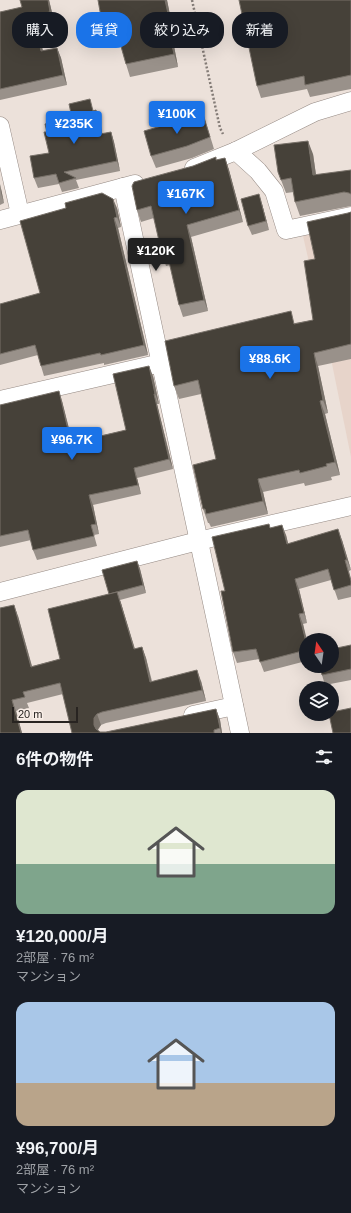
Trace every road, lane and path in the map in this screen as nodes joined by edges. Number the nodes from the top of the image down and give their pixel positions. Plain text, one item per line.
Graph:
1 (192, 0) edge
2 (351, 101) edge
3 (0, 126) edge
4 (236, 151) junction
5 (181, 172) edge
6 (152, 180) edge
7 (122, 187) junction
8 (20, 214) junction
9 (351, 216) edge
10 (0, 220) edge
11 (161, 362) junction
12 (0, 400) edge
13 (351, 506) edge
14 (198, 541) junction
15 (0, 592) edge
16 (234, 706) junction
17 (174, 719) edge
18 (240, 733) edge

1 - 4 path
2 - 4 street
3 - 8 street
4 - 5 street
4 - 9 street
6 - 7 street
7 - 8 street
7 - 11 street
8 - 10 street
11 - 12 street
11 - 14 street
13 - 14 street
14 - 15 street
14 - 16 street
16 - 17 street
16 - 18 street

